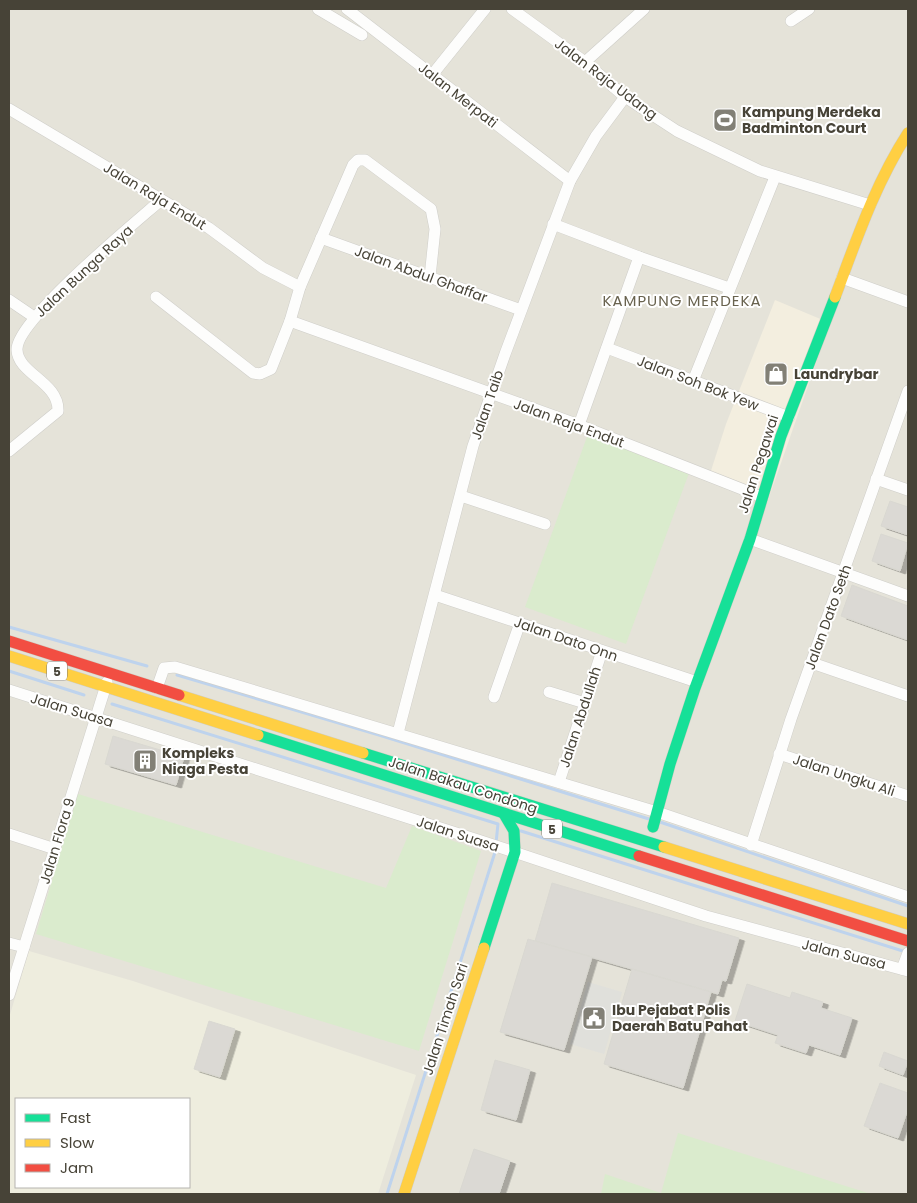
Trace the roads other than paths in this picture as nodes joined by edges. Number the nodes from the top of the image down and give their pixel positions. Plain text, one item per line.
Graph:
1 (318, 9) edge
2 (347, 9) edge
3 (486, 9) edge
4 (512, 9) edge
5 (644, 9) edge
6 (808, 9) edge
7 (791, 20) dead end
8 (362, 34) dead end
9 (585, 62) junction
10 (432, 75) junction
11 (626, 97) junction
12 (9, 110) edge
13 (906, 140) edge
14 (774, 177) junction
15 (570, 181) junction
16 (161, 200) junction
17 (870, 205) junction
18 (553, 224) junction
19 (321, 238) junction
20 (639, 257) junction
21 (430, 277) junction
22 (842, 278) junction
23 (300, 287) junction
24 (729, 288) junction
25 (156, 297) dead end
26 (9, 300) edge
27 (908, 302) edge
28 (521, 310) junction
29 (34, 317) junction
30 (290, 321) junction
31 (607, 348) junction
32 (693, 381) junction
33 (908, 391) edge
34 (491, 395) junction
35 (789, 417) junction
36 (580, 425) junction
37 (9, 451) edge
38 (876, 478) junction
39 (908, 490) edge
40 (461, 496) junction
41 (762, 497) junction
42 (545, 524) dead end
43 (750, 539) junction
44 (844, 573) junction
45 (436, 595) junction
46 (908, 596) edge
47 (520, 623) junction
48 (9, 642) edge
49 (602, 651) junction
50 (9, 656) edge
51 (812, 663) junction
52 (110, 673) junction
53 (697, 682) junction
54 (106, 687) junction
55 (157, 688) junction
56 (9, 690) edge
57 (550, 692) dead end
58 (908, 696) edge
59 (494, 697) dead end
60 (585, 703) junction
61 (96, 718) junction
62 (398, 733) junction
63 (779, 754) junction
64 (559, 782) junction
65 (908, 796) edge
66 (508, 818) junction
67 (655, 819) junction
68 (613, 831) junction
69 (9, 834) edge
70 (751, 845) junction
71 (516, 847) junction
72 (55, 849) junction
73 (674, 850) junction
74 (908, 897) edge
75 (908, 924) edge
76 (908, 941) edge
77 (9, 943) edge
78 (24, 947) junction
79 (906, 963) edge
80 (9, 995) edge
81 (404, 1194) edge

1 - 8 street
2 - 10 street, Jalan Merpati
3 - 10 street
4 - 9 street, Jalan Raja Udang
5 - 9 street
6 - 7 street
9 - 11 street, Jalan Raja Udang
10 - 15 street, Jalan Merpati
11 - 14 street, Jalan Raja Udang
11 - 15 street, Jalan Taib
12 - 16 street, Jalan Raja Endut
13 - 17 main road, Jalan Pegawai
14 - 17 street, Jalan Raja Udang
14 - 24 street
15 - 18 street, Jalan Taib
16 - 23 street, Jalan Raja Endut
16 - 29 street, Jalan Bunga Raya
17 - 22 main road, Jalan Pegawai
18 - 20 street
18 - 28 street, Jalan Taib
19 - 21 street, Jalan Abdul Ghaffar
19 - 21 street
19 - 23 street
20 - 24 street
20 - 31 street
21 - 28 street, Jalan Abdul Ghaffar
22 - 27 street
22 - 35 main road, Jalan Pegawai
23 - 30 street
24 - 32 street
25 - 30 street
26 - 29 street
28 - 34 street, Jalan Taib
29 - 37 street, Jalan Bunga Raya
30 - 34 street, Jalan Raja Endut
31 - 32 street, Jalan Soh Bok Yew
31 - 36 street
32 - 35 street, Jalan Soh Bok Yew
33 - 38 street, Jalan Dato Seth
34 - 36 street, Jalan Raja Endut
34 - 40 street, Jalan Taib
35 - 41 main road, Jalan Pegawai
36 - 41 street, Jalan Raja Endut
38 - 39 street
38 - 44 street, Jalan Dato Seth
40 - 42 street
40 - 45 street, Jalan Taib
41 - 43 main road, Jalan Pegawai
43 - 44 street
43 - 53 main road, Jalan Pegawai
44 - 46 street
44 - 51 street, Jalan Dato Seth
45 - 47 street, Jalan Dato Onn
45 - 62 street, Jalan Taib
47 - 49 street, Jalan Dato Onn
47 - 59 street
48 - 52 main road, Jalan Bakau Condong / 5
49 - 53 street, Jalan Dato Onn
49 - 60 street, Jalan Abdullah
50 - 54 main road, Jalan Bakau Condong / 5
51 - 58 street
51 - 63 street, Jalan Dato Seth
52 - 54 street, Jalan Flora 9
52 - 55 main road, Jalan Bakau Condong / 5
53 - 67 main road, Jalan Pegawai
54 - 61 street, Jalan Flora 9
54 - 66 main road, Jalan Bakau Condong / 5
55 - 62 street
55 - 68 main road, Jalan Bakau Condong / 5
56 - 61 street, Jalan Suasa
57 - 60 street
60 - 64 street, Jalan Abdullah
61 - 71 street, Jalan Suasa
61 - 72 street, Jalan Flora 9
62 - 64 street
63 - 65 street, Jalan Ungku Ali
63 - 70 street, Jalan Dato Seth
64 - 67 street
66 - 71 main road
66 - 76 main road, Jalan Bakau Condong / 5
67 - 68 main road
67 - 70 street
67 - 73 main road
68 - 73 main road, Jalan Bakau Condong / 5
69 - 72 street
70 - 74 street
71 - 79 street, Jalan Suasa
71 - 81 main road, Jalan Timah Sari
72 - 78 street, Jalan Flora 9
73 - 75 main road, Jalan Bakau Condong / 5
77 - 78 street
78 - 80 street, Jalan Flora 9

